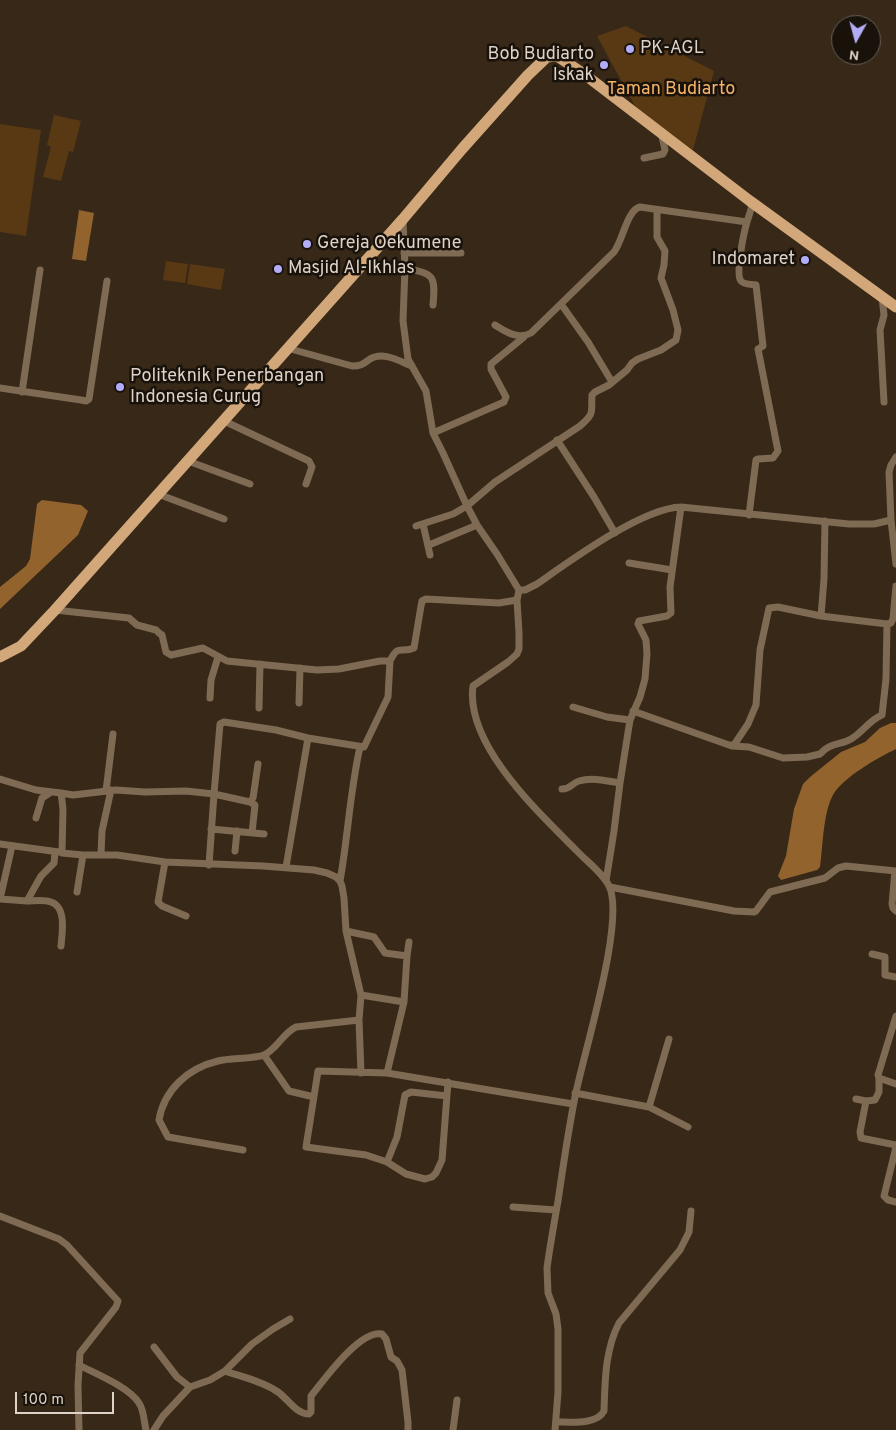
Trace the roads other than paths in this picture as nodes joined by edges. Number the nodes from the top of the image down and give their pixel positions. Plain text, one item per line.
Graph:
1 (661, 132) junction
2 (644, 158) dead end
3 (750, 201) junction
4 (657, 210) junction
5 (403, 219) junction
6 (746, 222) junction
7 (404, 253) junction
8 (462, 253) dead end
9 (405, 268) junction
10 (40, 270) dead end
11 (107, 280) dead end
12 (882, 297) junction
13 (561, 304) junction
14 (433, 305) dead end
15 (896, 307) edge
16 (495, 325) dead end
17 (524, 337) junction
18 (288, 348) junction
19 (412, 366) junction
20 (612, 382) junction
21 (0, 388) edge
22 (22, 392) junction
23 (884, 402) dead end
24 (224, 421) junction
25 (433, 433) junction
26 (557, 440) junction
27 (896, 457) edge
28 (188, 461) junction
29 (250, 484) dead end
30 (306, 484) dead end
31 (158, 494) junction
32 (467, 506) junction
33 (893, 507) edge
34 (681, 508) junction
35 (749, 515) junction
36 (224, 519) dead end
37 (891, 520) junction
38 (825, 521) junction
39 (477, 525) junction
40 (615, 533) junction
41 (429, 545) junction
42 (430, 555) dead end
43 (629, 563) dead end
44 (896, 564) edge
45 (672, 570) junction
46 (896, 586) edge
47 (519, 590) junction
48 (517, 600) junction
49 (55, 610) junction
50 (821, 616) junction
51 (892, 621) edge
52 (0, 657) edge
53 (218, 657) junction
54 (390, 661) junction
55 (260, 664) junction
56 (300, 668) junction
57 (210, 698) dead end
58 (299, 703) dead end
59 (573, 707) dead end
60 (258, 708) dead end
61 (633, 711) junction
62 (630, 720) junction
63 (113, 734) dead end
64 (308, 738) junction
65 (732, 746) junction
66 (360, 747) junction
67 (258, 764) dead end
68 (0, 779) edge
69 (620, 783) junction
70 (562, 789) dead end
71 (108, 791) junction
72 (51, 792) junction
73 (61, 793) junction
74 (214, 794) junction
75 (250, 802) junction
76 (36, 818) dead end
77 (211, 829) junction
78 (237, 831) junction
79 (252, 833) junction
80 (264, 834) dead end
81 (0, 844) edge
82 (12, 846) junction
83 (235, 851) dead end
84 (59, 852) junction
85 (101, 854) junction
86 (83, 855) junction
87 (166, 862) junction
88 (209, 865) junction
89 (286, 867) junction
90 (896, 871) edge
91 (340, 881) junction
92 (608, 884) junction
93 (77, 892) dead end
94 (0, 899) edge
95 (27, 901) junction
96 (896, 911) edge
97 (186, 916) dead end
98 (346, 931) junction
99 (409, 942) dead end
100 (61, 946) dead end
101 (872, 954) dead end
102 (407, 956) junction
103 (896, 977) edge
104 (361, 995) junction
105 (404, 1002) junction
106 (896, 1016) edge
107 (359, 1020) junction
108 (669, 1038) dead end
109 (264, 1055) junction
110 (361, 1073) junction
111 (387, 1073) junction
112 (879, 1078) junction
113 (448, 1082) junction
114 (896, 1084) edge
115 (575, 1093) junction
116 (447, 1096) junction
117 (314, 1097) junction
118 (856, 1099) dead end
119 (866, 1101) junction
120 (573, 1104) junction
121 (649, 1107) junction
122 (688, 1127) dead end
123 (896, 1146) edge
124 (244, 1150) dead end
125 (387, 1162) junction
126 (896, 1202) edge
127 (513, 1207) dead end
128 (556, 1210) junction
129 (691, 1211) dead end
130 (0, 1216) edge
131 (290, 1319) dead end
132 (154, 1347) dead end
133 (79, 1365) junction
134 (225, 1371) junction
135 (190, 1387) junction
136 (457, 1400) dead end
137 (556, 1426) edge
138 (79, 1430) edge
139 (146, 1430) edge
140 (154, 1430) edge
141 (408, 1430) edge
142 (453, 1430) edge

1 - 2 street
1 - 3 main road
1 - 5 main road
3 - 6 street
3 - 12 main road
4 - 6 street
4 - 13 street
4 - 20 street
5 - 7 street
5 - 18 main road
6 - 35 street
7 - 8 street
7 - 9 street
9 - 14 street
9 - 19 street
10 - 22 street
11 - 22 street
12 - 15 main road
12 - 23 street
13 - 17 street
13 - 20 street
16 - 17 street
17 - 25 street
18 - 19 street
18 - 24 main road
19 - 25 street
20 - 26 street
21 - 22 street
24 - 28 main road
24 - 30 street
25 - 32 street
26 - 32 street
26 - 40 street
27 - 33 street
28 - 29 street
28 - 31 main road
31 - 36 street
31 - 49 main road
32 - 39 street
32 - 41 street
33 - 37 street
34 - 35 street
34 - 40 street
34 - 45 street
35 - 38 street
37 - 38 street
37 - 44 street
38 - 50 street
39 - 41 street
39 - 47 street
40 - 47 street
41 - 42 street
43 - 45 street
45 - 61 street
46 - 51 street
47 - 48 street
48 - 54 street
48 - 92 street
49 - 52 main road
49 - 53 street
50 - 51 street
50 - 65 street
51 - 65 street
53 - 55 street
53 - 57 street
54 - 56 street
54 - 66 street
55 - 56 street
55 - 60 street
56 - 58 street
59 - 62 street
61 - 62 street
61 - 65 street
62 - 69 street
63 - 71 street
64 - 66 street
64 - 74 street
64 - 89 street
66 - 91 street
67 - 75 street
68 - 72 street
69 - 70 street
69 - 92 street
71 - 73 street
71 - 74 street
71 - 85 street
72 - 73 street
72 - 76 street
73 - 84 street
74 - 75 street
74 - 77 street
75 - 79 street
77 - 78 street
77 - 88 street
78 - 79 street
78 - 83 street
79 - 80 street
81 - 82 street
82 - 84 street
82 - 94 street
84 - 86 street
84 - 95 street
85 - 86 street
85 - 87 street
86 - 93 street
87 - 88 street
87 - 97 street
88 - 89 street
89 - 91 street
90 - 92 street
90 - 96 street
91 - 98 street
92 - 115 street
94 - 95 street
95 - 100 street
98 - 102 street
98 - 104 street
99 - 102 street
101 - 103 street
102 - 105 street
104 - 105 street
104 - 107 street
105 - 111 street
106 - 112 street
107 - 109 street
107 - 110 street
108 - 121 street
109 - 117 street
109 - 124 street
110 - 111 street
110 - 117 street
111 - 113 street
112 - 114 street
112 - 119 street
113 - 116 street
113 - 120 street
115 - 120 street
115 - 121 street
116 - 125 street
116 - 125 street
117 - 125 street
118 - 119 street
119 - 123 street
120 - 128 street
121 - 122 street
123 - 126 street
127 - 128 street
128 - 137 street
129 - 137 street
130 - 133 street
131 - 134 street
132 - 135 street
133 - 138 street
133 - 139 street
134 - 135 street
134 - 141 street
135 - 140 street
136 - 142 street

